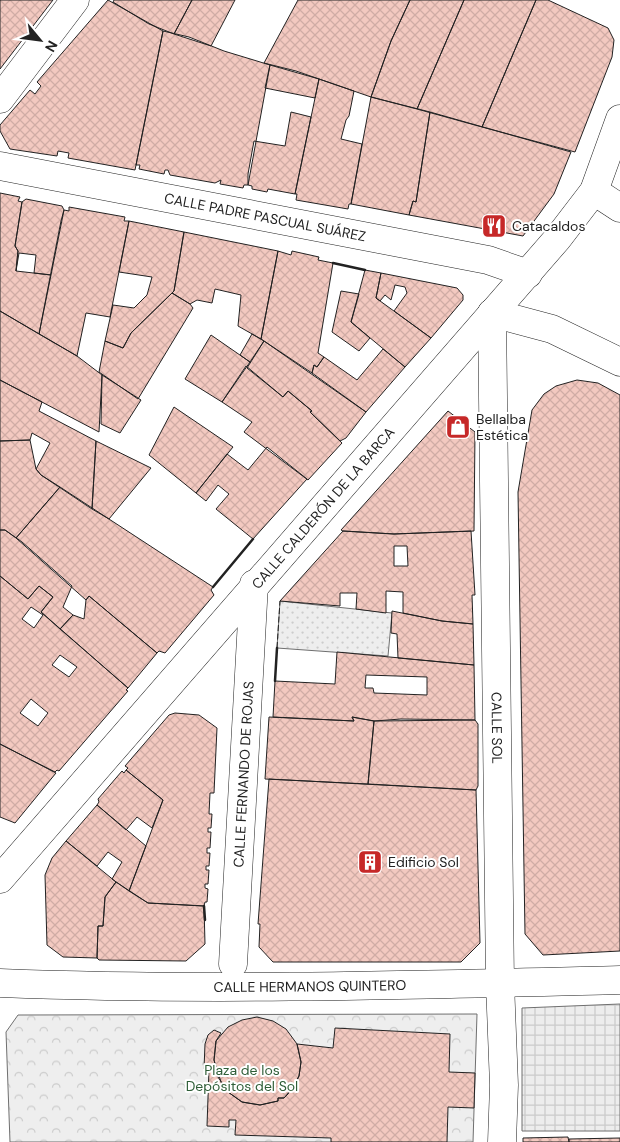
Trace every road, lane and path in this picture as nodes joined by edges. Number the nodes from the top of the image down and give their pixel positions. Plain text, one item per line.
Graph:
1 (75, 0) edge
2 (0, 99) edge
3 (620, 119) edge
4 (0, 166) edge
5 (594, 191) junction
6 (620, 208) edge
7 (528, 274) junction
8 (492, 313) junction
9 (620, 362) edge
10 (254, 584) junction
11 (0, 879) edge
12 (233, 964) dead end
13 (620, 980) edge
14 (0, 983) edge
15 (500, 983) junction
16 (502, 1142) edge

1 - 2 street
3 - 5 street, CALLE CALDERÓN DE LA BARCA
4 - 7 street, CALLE PADRE PASCUAL SUÁREZ
5 - 6 street
5 - 7 street, CALLE CALDERÓN DE LA BARCA
7 - 8 street, CALLE CALDERÓN DE LA BARCA
8 - 9 street
8 - 10 street, CALLE CALDERÓN DE LA BARCA
8 - 15 street, CALLE SOL
10 - 11 street, CALLE CALDERÓN DE LA BARCA
10 - 12 street, CALLE FERNANDO DE ROJAS
13 - 15 street, CALLE HERMANOS QUINTERO
14 - 15 street, CALLE HERMANOS QUINTERO
15 - 16 street, CALLE SOL

